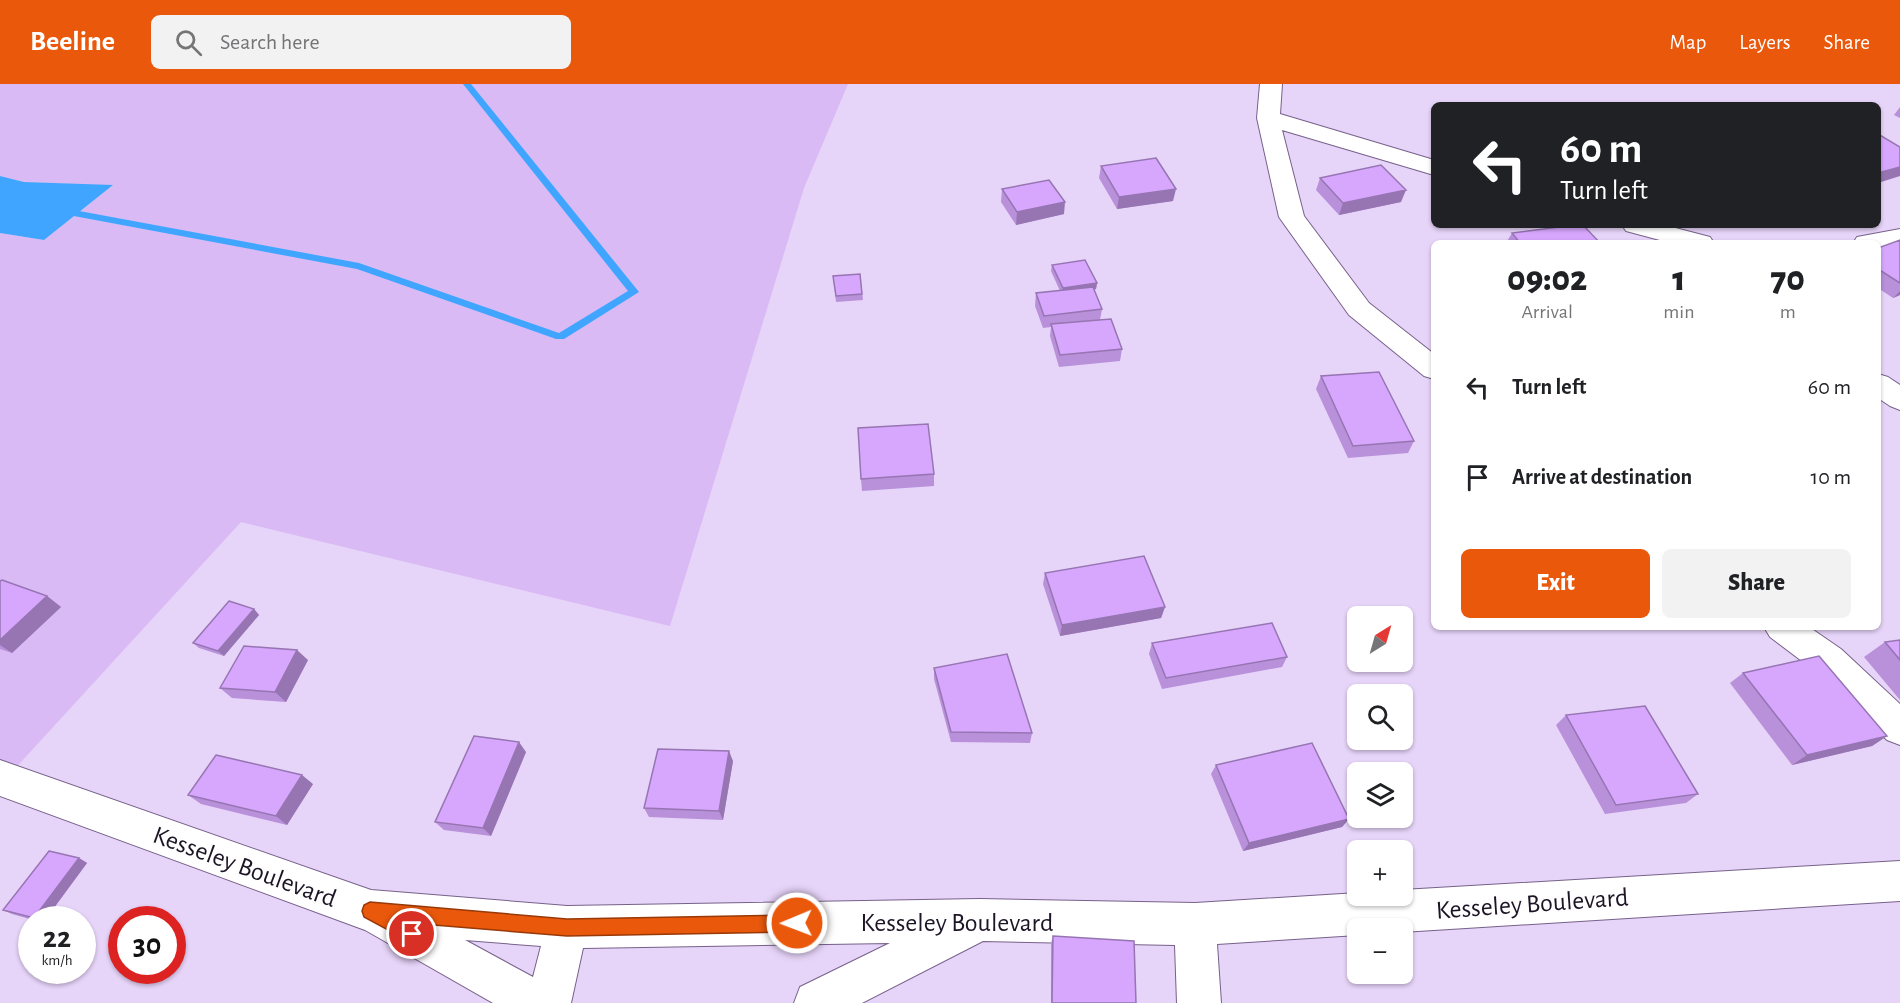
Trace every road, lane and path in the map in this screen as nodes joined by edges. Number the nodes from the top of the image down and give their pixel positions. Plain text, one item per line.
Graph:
1 (1271, 84) edge
2 (1268, 118) junction
3 (1431, 167) edge
4 (1646, 228) edge
5 (1900, 237) edge
6 (1690, 240) edge
7 (1881, 240) edge
8 (1431, 367) edge
9 (1881, 386) edge
10 (1900, 399) edge
11 (1786, 630) edge
12 (1900, 728) edge
13 (0, 778) edge
14 (1900, 881) edge
15 (370, 911) junction
16 (980, 920) junction
17 (1195, 924) junction
18 (567, 927) junction
19 (536, 1003) edge
20 (549, 1003) edge
21 (816, 1003) edge
22 (1199, 1003) edge

1 - 2 street
2 - 3 street
2 - 8 street
4 - 6 street
5 - 7 street
9 - 10 street
11 - 12 street
13 - 15 street, Kesseley Boulevard
14 - 17 street, Kesseley Boulevard
15 - 18 street, Kesseley Boulevard
15 - 19 street
16 - 17 street, Kesseley Boulevard
16 - 18 street, Kesseley Boulevard
16 - 21 street
17 - 22 street
18 - 20 street

